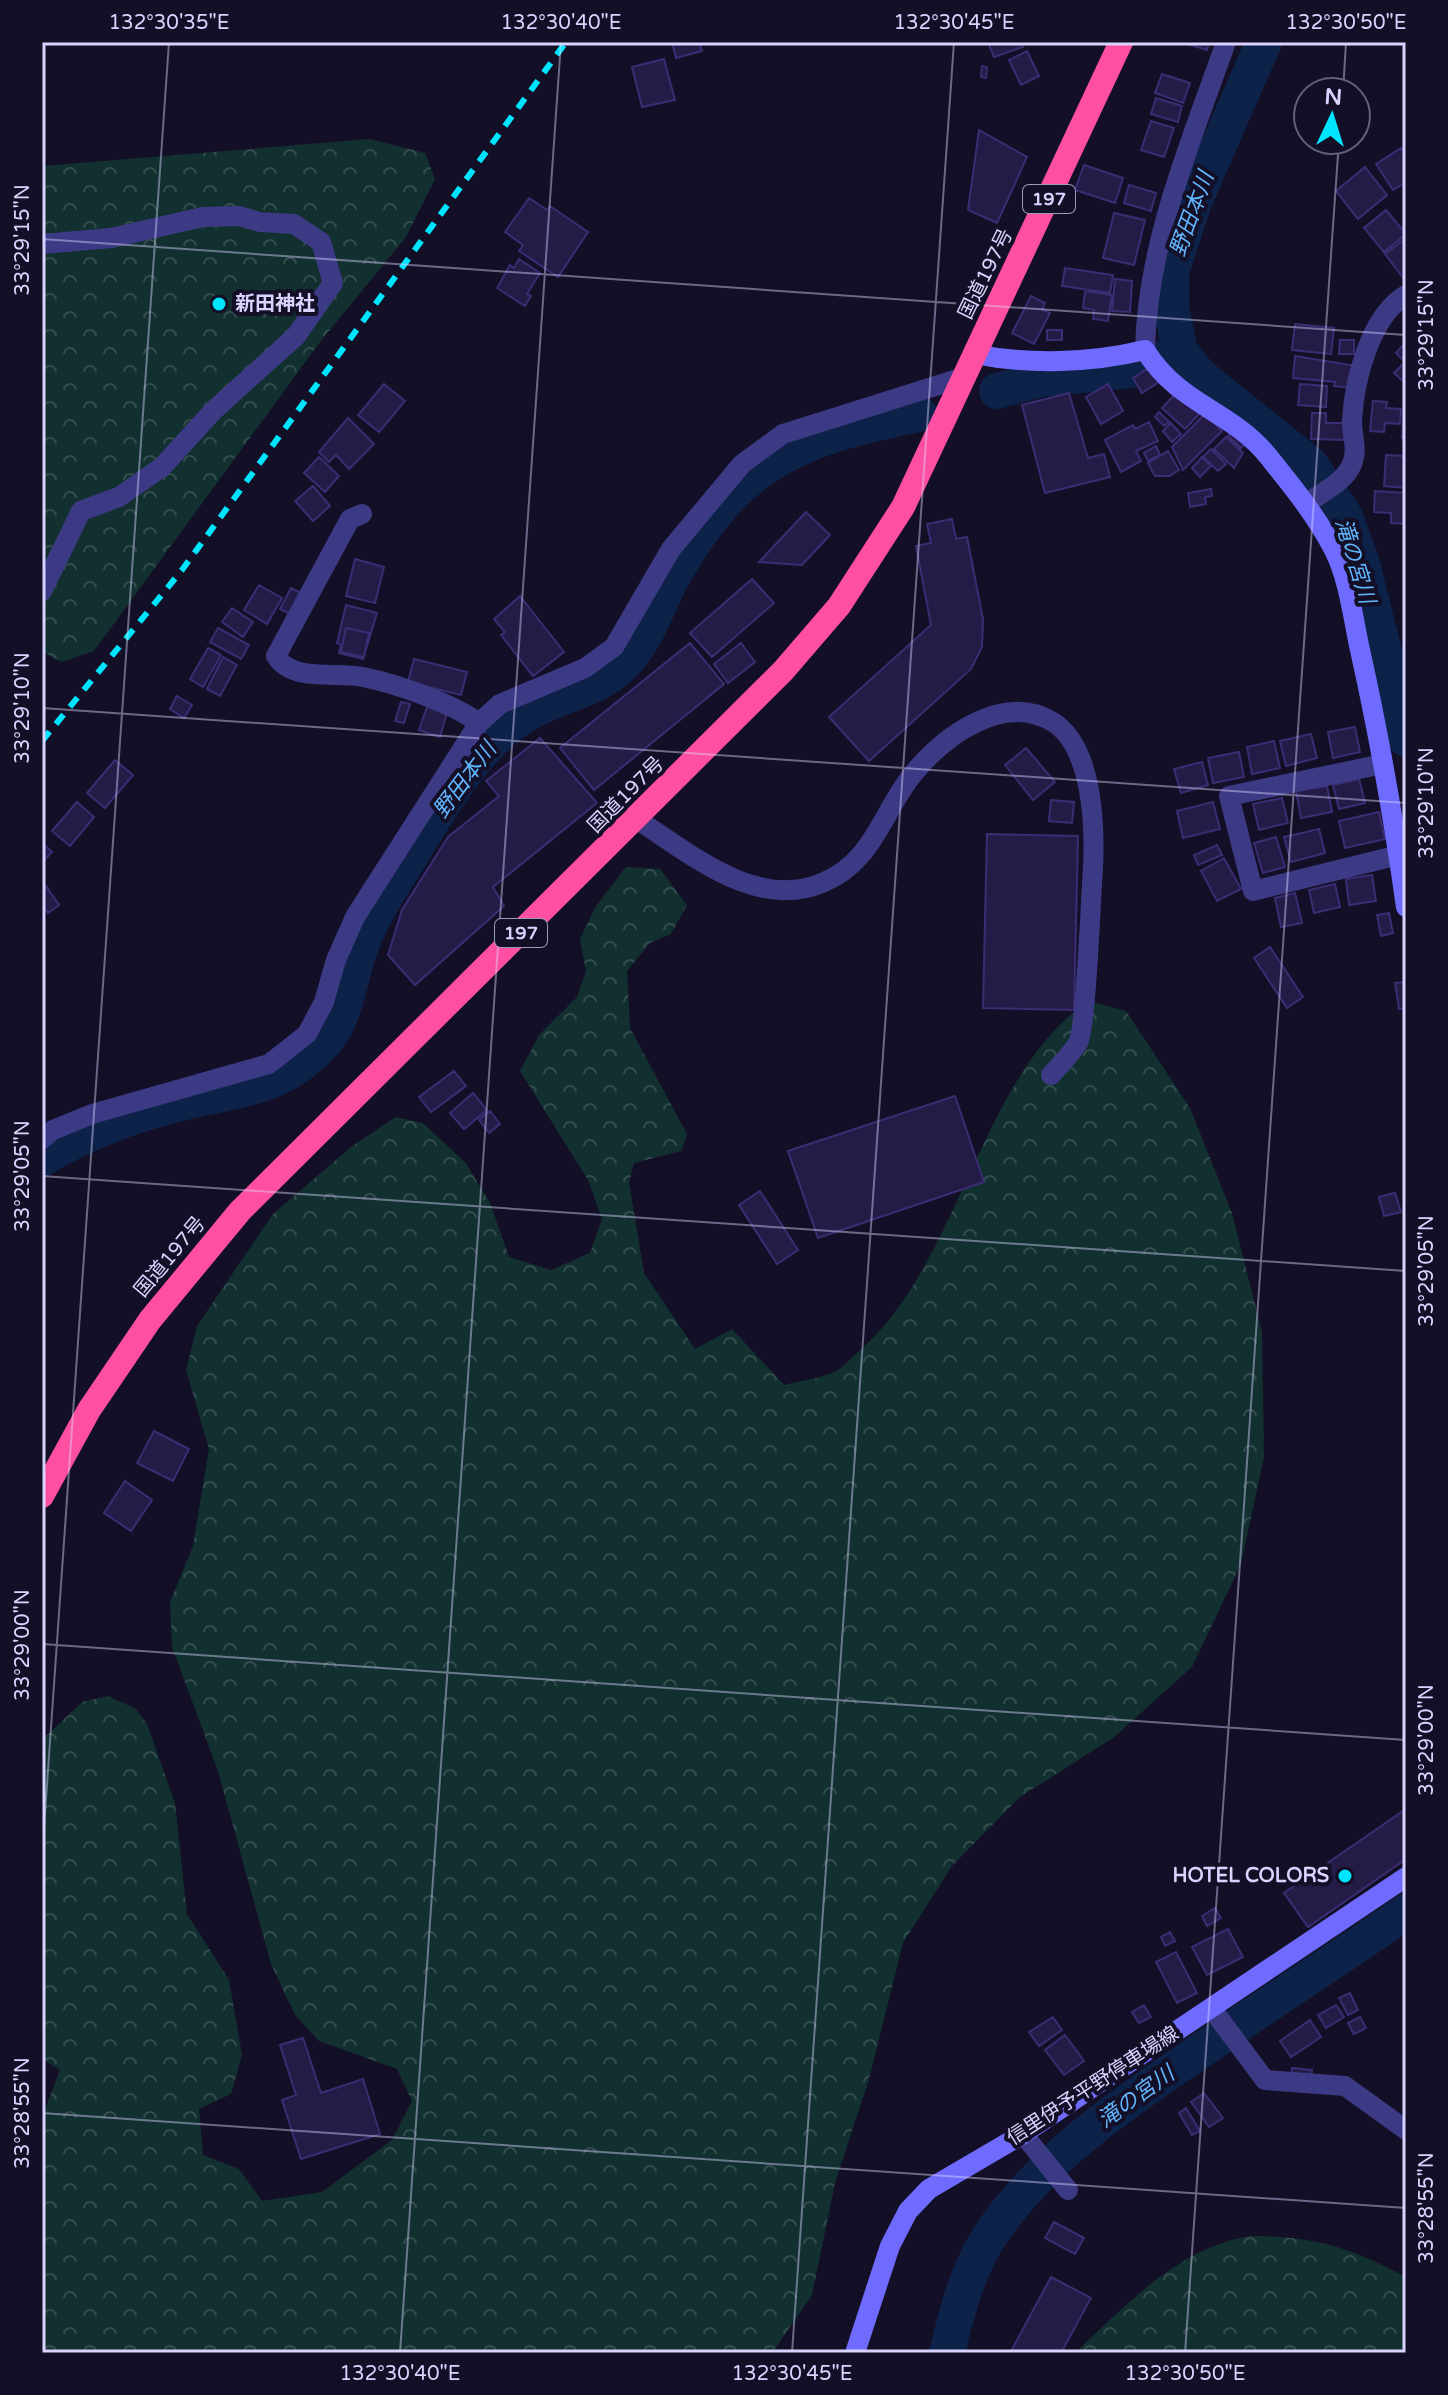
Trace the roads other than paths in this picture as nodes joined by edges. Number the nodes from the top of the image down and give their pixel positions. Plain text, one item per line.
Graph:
1 (1121, 42) edge
2 (1226, 42) edge
3 (42, 244) edge
4 (1406, 295) edge
5 (1145, 350) junction
6 (974, 354) junction
7 (964, 377) junction
8 (1309, 502) junction
9 (362, 514) dead end
10 (42, 591) edge
11 (479, 723) junction
12 (1383, 764) junction
13 (636, 819) junction
14 (1399, 855) junction
15 (1406, 907) edge
16 (1051, 1075) dead end
17 (42, 1139) edge
18 (42, 1496) edge
19 (1406, 1877) edge
20 (1215, 2012) junction
21 (1406, 2130) edge
22 (1027, 2140) junction
23 (1068, 2190) dead end
24 (855, 2353) edge

1 - 6 highway, 国道197号 / 197
2 - 5 street
3 - 10 street
4 - 8 street
5 - 6 main road
5 - 8 main road
6 - 7 highway, 国道197号 / 197
7 - 11 street
7 - 13 highway, 国道197号 / 197
8 - 12 main road
9 - 11 street
11 - 17 street
12 - 14 main road
12 - 14 street
13 - 16 street
13 - 18 highway, 国道197号 / 197
14 - 15 main road
19 - 20 main road, 信里伊予平野停車場線
20 - 21 street
20 - 22 main road, 信里伊予平野停車場線
22 - 23 street
22 - 24 main road, 信里伊予平野停車場線

